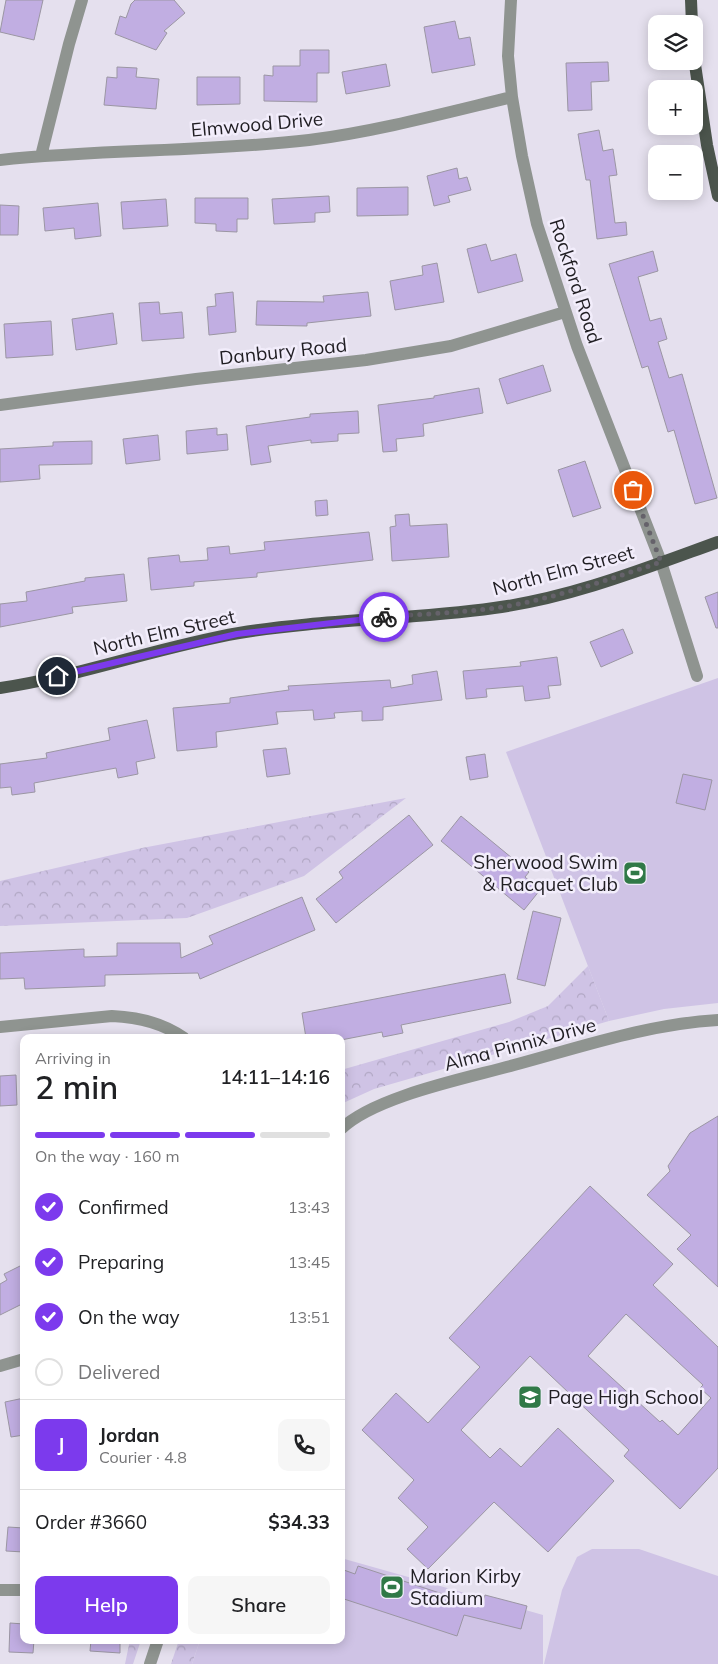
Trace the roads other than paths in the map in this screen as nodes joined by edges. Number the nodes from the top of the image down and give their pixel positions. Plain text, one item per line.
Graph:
1 (82, 0) edge
2 (511, 0) edge
3 (691, 0) edge
4 (692, 15) edge
5 (696, 70) edge
6 (512, 97) junction
7 (41, 156) junction
8 (0, 160) edge
9 (718, 196) edge
10 (565, 312) junction
11 (0, 405) edge
12 (718, 542) edge
13 (661, 562) junction
14 (697, 676) dead end
15 (0, 688) edge
16 (718, 1020) edge
17 (0, 1027) edge
18 (176, 1034) edge
19 (345, 1125) edge
20 (20, 1360) edge
21 (0, 1366) edge
22 (0, 1590) edge
23 (20, 1590) edge
24 (157, 1644) edge
25 (150, 1664) edge

1 - 7 street
2 - 6 street, Rockford Road
3 - 4 main road
5 - 9 main road
6 - 7 street, Elmwood Drive
6 - 10 street, Rockford Road
7 - 8 street, Elmwood Drive
10 - 11 street, Danbury Road
10 - 13 street, Rockford Road
12 - 13 main road, North Elm Street
13 - 14 street, Rockford Road
13 - 15 main road, North Elm Street
16 - 19 street, Alma Pinnix Drive
17 - 18 street
20 - 21 street
22 - 23 street
24 - 25 street

